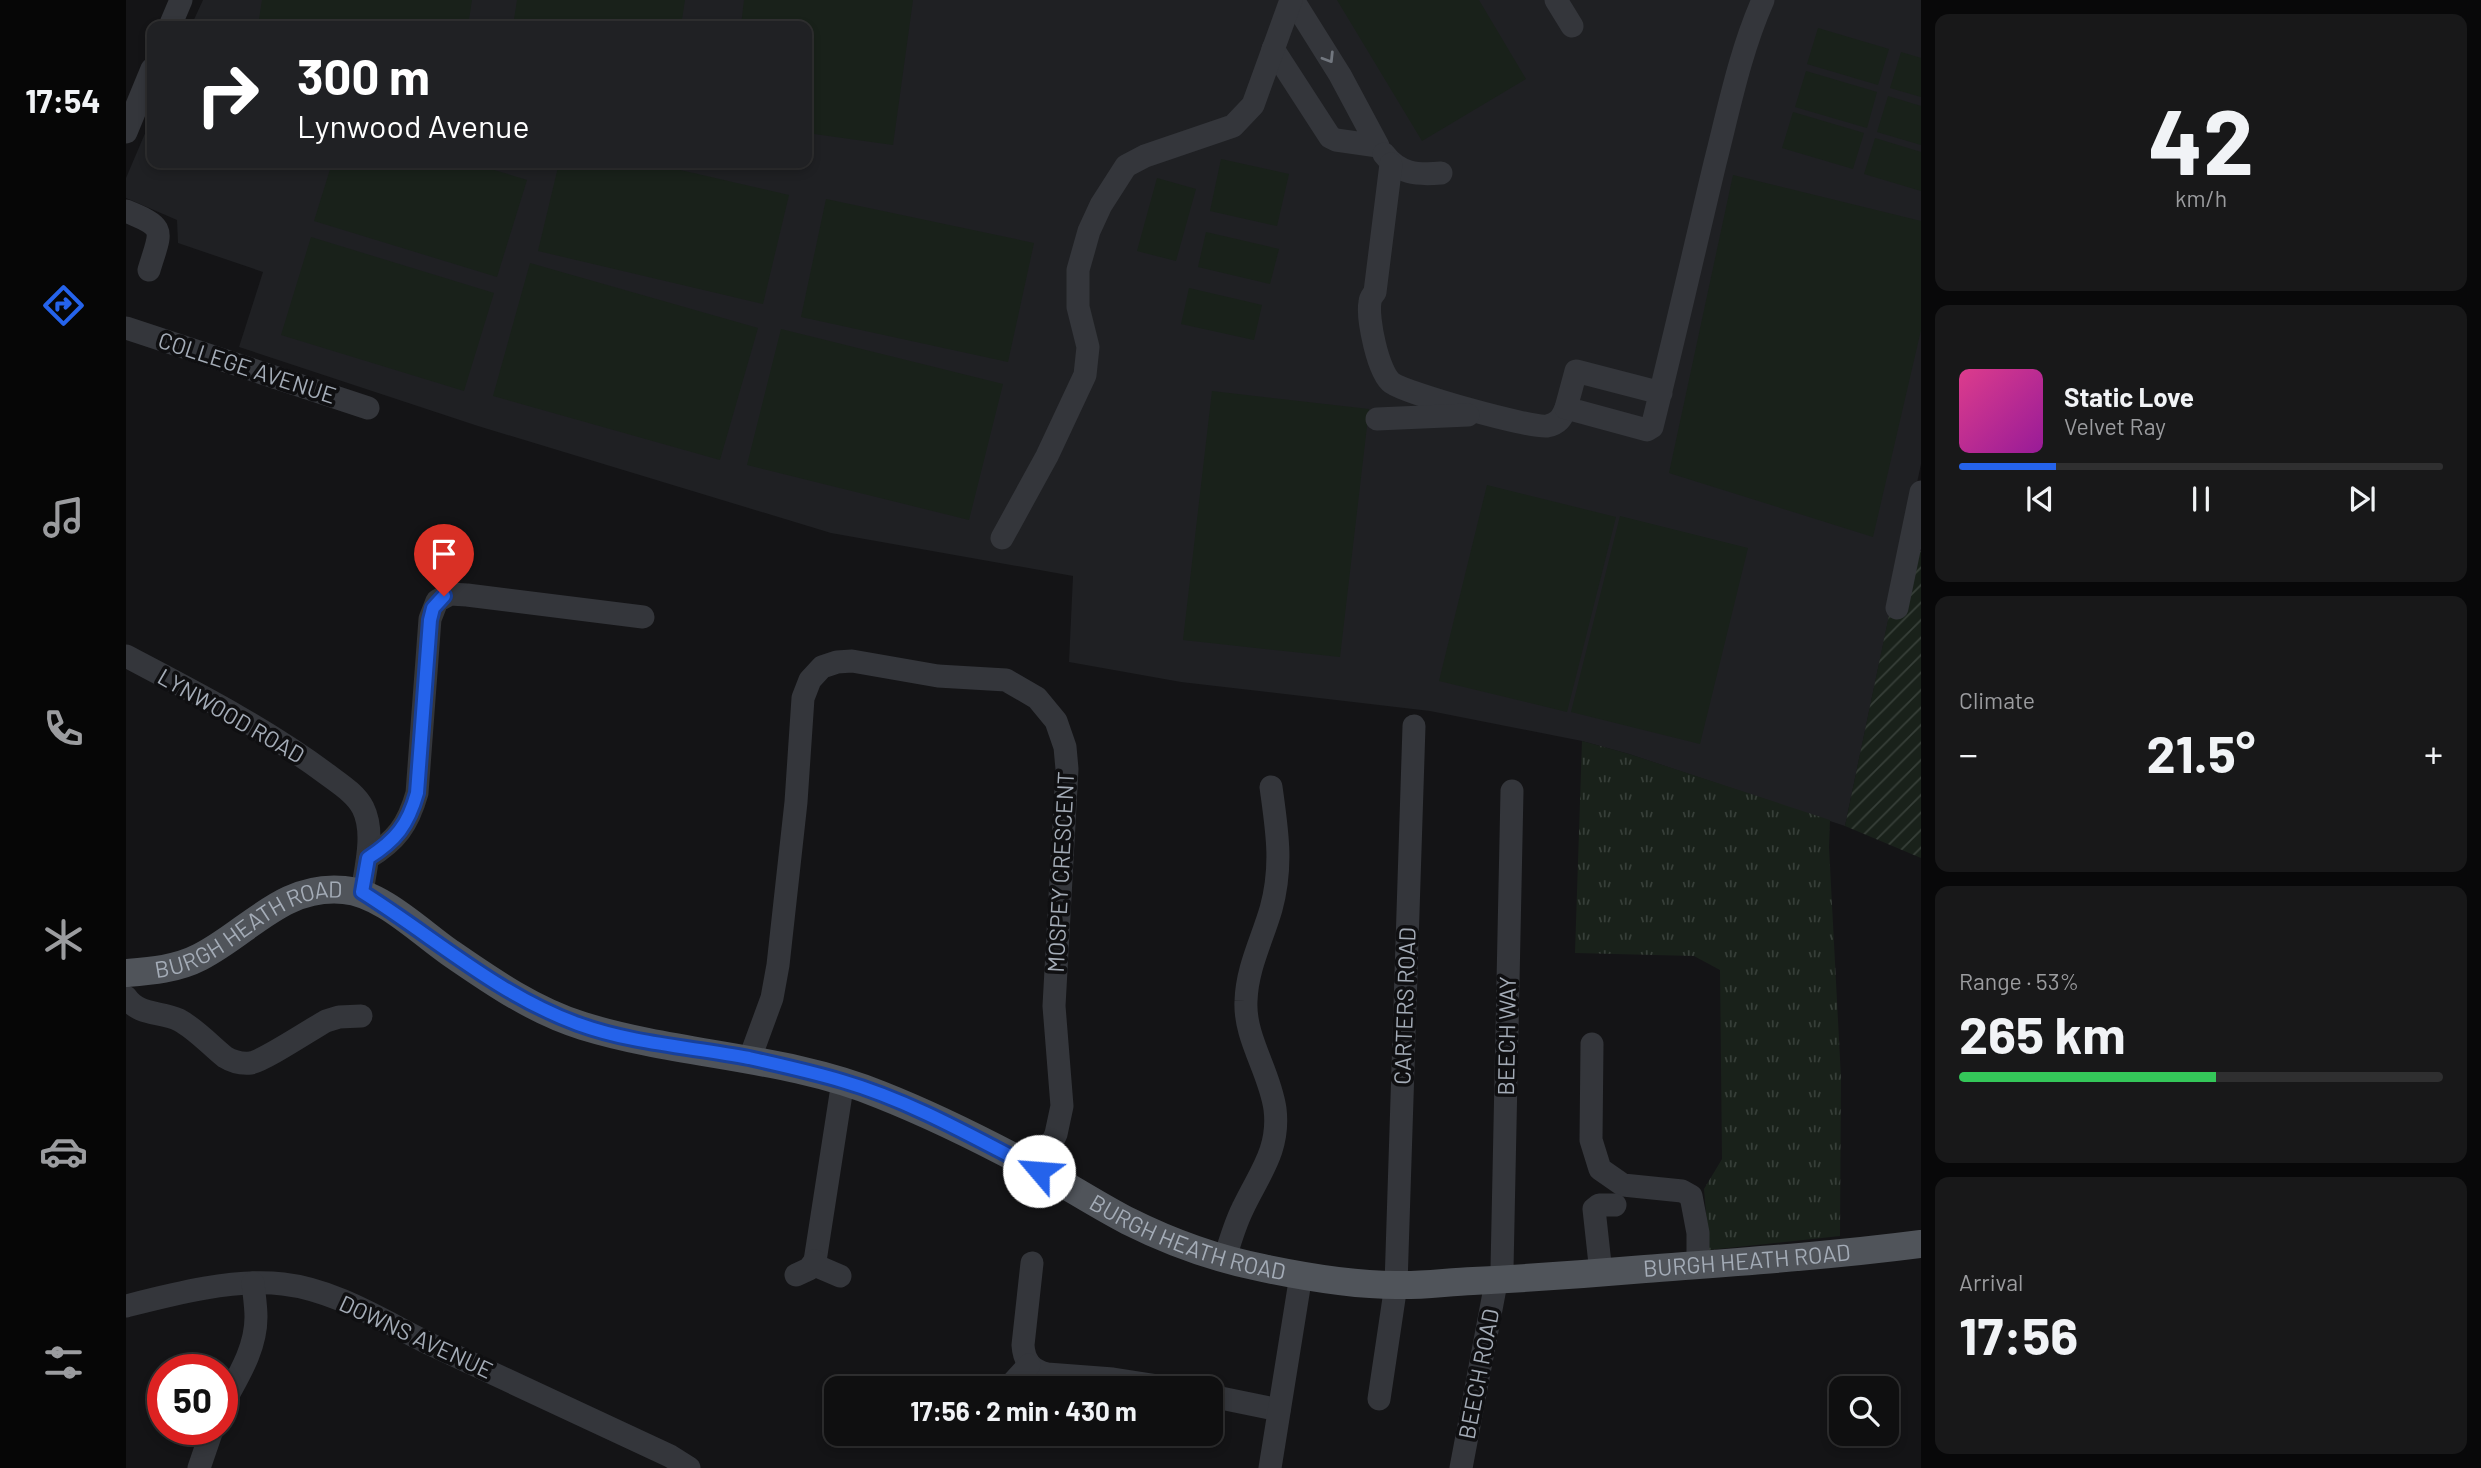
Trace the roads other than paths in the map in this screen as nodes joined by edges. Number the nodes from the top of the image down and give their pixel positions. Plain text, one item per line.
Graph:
1 (181, 0) edge
2 (1292, 0) edge
3 (1556, 0) edge
4 (1763, 0) edge
5 (172, 21) edge
6 (1572, 26) dead end
7 (1273, 48) junction
8 (147, 81) edge
9 (126, 131) edge
10 (1385, 155) junction
11 (1441, 173) dead end
12 (126, 211) edge
13 (149, 270) dead end
14 (126, 328) edge
15 (1410, 392) junction
16 (1661, 393) junction
17 (368, 408) dead end
18 (1566, 408) junction
19 (1476, 410) junction
20 (1408, 418) junction
21 (1377, 419) dead end
22 (1921, 492) edge
23 (1002, 538) dead end
24 (1897, 607) dead end
25 (643, 617) dead end
26 (126, 656) edge
27 (1414, 726) dead end
28 (1270, 787) dead end
29 (1512, 791) dead end
30 (368, 858) junction
31 (362, 892) junction
32 (126, 973) edge
33 (126, 998) edge
34 (361, 1016) dead end
35 (1591, 1044) dead end
36 (750, 1058) junction
37 (843, 1081) junction
38 (1039, 1171) junction
39 (1615, 1205) dead end
40 (1921, 1244) edge
41 (1224, 1258) junction
42 (1032, 1263) dead end
43 (1698, 1265) junction
44 (1601, 1273) junction
45 (1301, 1275) junction
46 (840, 1276) dead end
47 (1498, 1279) junction
48 (253, 1283) junction
49 (1396, 1285) junction
50 (126, 1306) edge
51 (1029, 1365) junction
52 (238, 1376) edge
53 (1019, 1376) edge
54 (1073, 1376) edge
55 (1223, 1398) edge
56 (1379, 1399) dead end
57 (1279, 1410) junction
58 (207, 1445) edge
59 (200, 1468) edge
60 (689, 1468) edge
61 (1270, 1468) edge
62 (1461, 1468) edge

1 - 5 street
2 - 7 street
2 -> 10 street
3 - 6 street
4 - 16 street
7 - 10 street
7 - 23 street
8 - 9 street
10 - 11 street
10 - 15 street
12 - 13 street
14 - 17 street, COLLEGE AVENUE
15 - 19 street
15 - 20 street
16 - 18 street
16 - 18 street
18 - 19 street
19 - 20 street
20 - 21 street
22 - 24 street
25 - 30 street
26 - 30 street, LYNWOOD ROAD
27 - 49 street, CARTERS ROAD
28 - 41 street
29 - 47 street, BEECH WAY
30 - 31 street, LYNWOOD ROAD
31 - 32 main road, BURGH HEATH ROAD
31 - 36 main road, BURGH HEATH ROAD
33 - 34 street
35 - 43 street
36 - 37 main road, BURGH HEATH ROAD
36 - 38 street, MOSPEY CRESCENT
37 - 38 main road, BURGH HEATH ROAD
37 - 46 street
38 - 41 main road, BURGH HEATH ROAD
39 - 44 street
40 - 43 main road, BURGH HEATH ROAD
41 - 45 main road, BURGH HEATH ROAD
42 - 51 street
43 - 44 main road, BURGH HEATH ROAD
44 - 47 main road, BURGH HEATH ROAD
45 - 49 main road, BURGH HEATH ROAD
45 - 57 street
47 - 49 main road, BURGH HEATH ROAD
47 - 62 street, BEECH ROAD
48 - 50 street, DOWNS AVENUE
48 - 52 street
48 - 60 street, DOWNS AVENUE
49 - 56 street, CARTERS ROAD
51 - 53 street
51 - 54 street
55 - 57 street
57 - 61 street
58 - 59 street

